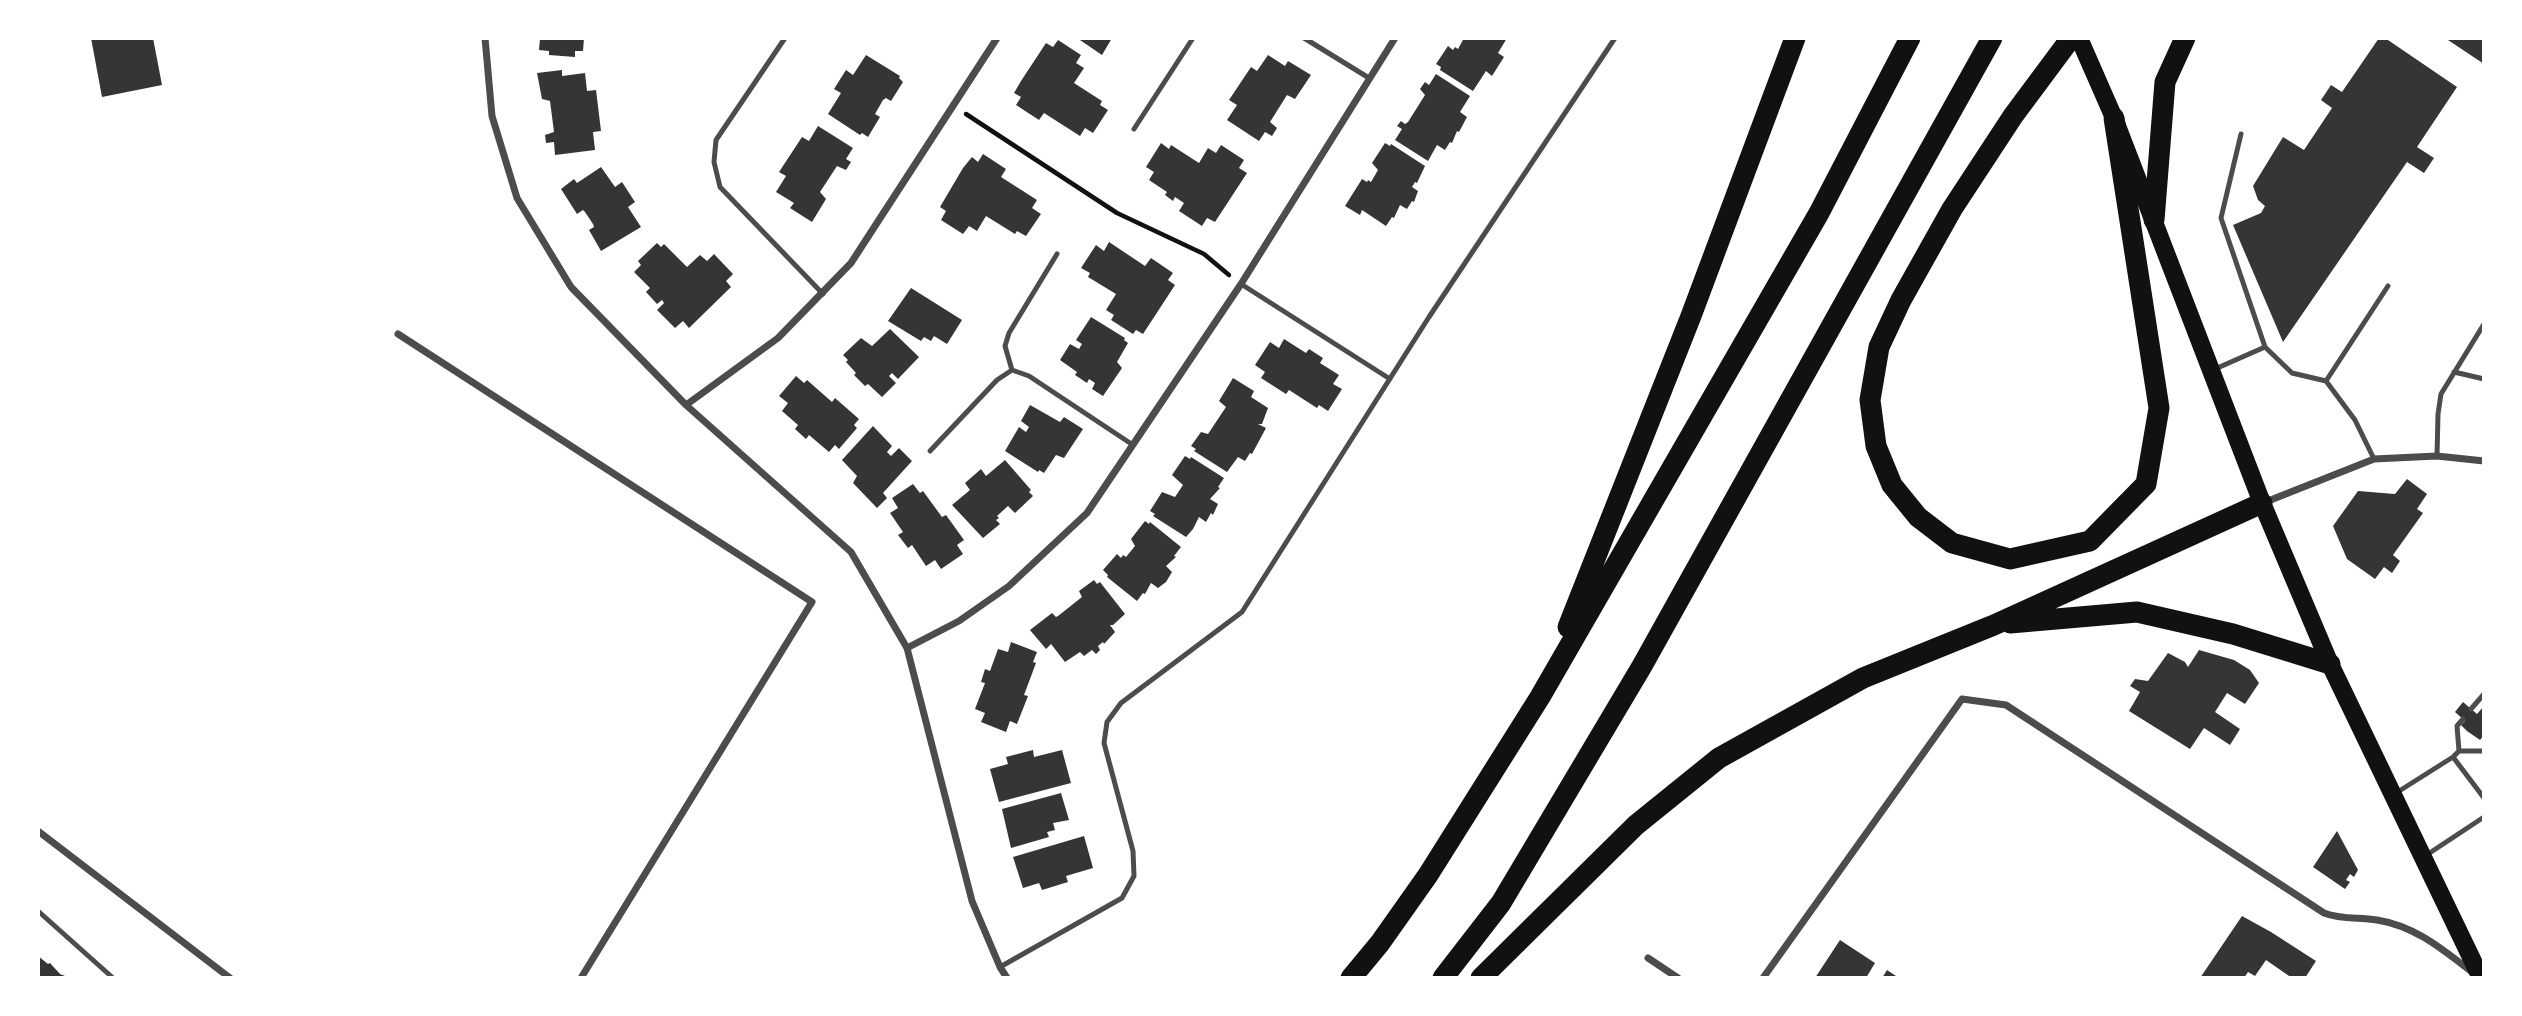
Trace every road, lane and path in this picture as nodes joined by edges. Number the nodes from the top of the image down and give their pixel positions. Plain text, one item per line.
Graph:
1 (485, 38) edge
2 (785, 38) edge
3 (997, 38) edge
4 (1193, 38) edge
5 (1304, 38) edge
6 (1395, 38) edge
7 (1615, 38) edge
8 (1795, 38) edge
9 (1910, 38) edge
10 (2071, 38) edge
11 (2080, 38) edge
12 (2185, 38) edge
13 (1988, 45) edge
14 (1369, 78) junction
15 (953, 106) junction
16 (2114, 118) junction
17 (1135, 129) dead end
18 (2241, 134) dead end
19 (2154, 220) junction
20 (1057, 254) dead end
21 (1241, 284) junction
22 (2388, 286) dead end
23 (823, 294) junction
24 (2483, 324) edge
25 (398, 334) dead end
26 (2265, 347) junction
27 (1012, 370) junction
28 (2212, 370) junction
29 (2454, 372) junction
30 (1390, 379) junction
31 (2483, 379) edge
32 (2326, 381) junction
33 (686, 405) junction
34 (1133, 445) junction
35 (930, 451) dead end
36 (2437, 456) junction
37 (2374, 459) junction
38 (2483, 461) edge
39 (2262, 503) junction
40 (1994, 625) junction
41 (907, 648) junction
42 (2330, 664) junction
43 (2483, 694) edge
44 (1540, 697) junction
45 (2471, 709) dead end
46 (2463, 719) dead end
47 (2459, 751) junction
48 (2483, 751) edge
49 (2453, 757) junction
50 (2393, 794) junction
51 (2483, 798) edge
52 (2483, 817) edge
53 (38, 831) edge
54 (2423, 858) junction
55 (38, 911) edge
56 (1648, 958) dead end
57 (1000, 967) junction
58 (113, 978) edge
59 (230, 978) edge
60 (581, 978) edge
61 (1007, 978) edge
62 (1351, 978) edge
63 (1443, 978) edge
64 (1481, 978) edge
65 (1678, 978) edge
66 (1763, 978) edge
67 (2480, 978) edge

1 - 33 street
2 - 23 lane
3 - 15 street
4 - 17 lane
5 - 14 lane
6 - 14 street
7 - 30 lane
8 - 44 highway
9 - 44 highway
10 - 16 highway
11 - 16 main road
12 - 19 highway
13 - 63 highway
14 - 21 street
15 - 21 path
15 - 23 street
16 - 19 main road
18 - 26 lane
19 - 28 main road
20 - 27 lane
21 - 30 lane
21 - 34 street
22 - 32 lane
23 - 33 street
24 - 29 lane
25 - 60 street
26 - 28 lane
26 - 32 lane
27 - 34 lane
27 - 35 lane
28 - 39 main road
29 - 31 lane
29 - 36 lane
30 - 57 lane
32 - 37 lane
33 - 41 street
34 - 41 street
36 - 37 street
36 - 38 street
37 - 39 street
39 - 40 highway
39 - 42 main road
40 - 42 highway
40 - 64 highway
41 - 57 street
42 - 50 main road
43 - 45 lane
44 - 62 highway
46 - 47 lane
47 - 48 lane
47 - 49 lane
49 - 50 lane
49 - 51 lane
50 - 54 main road
52 - 54 lane
53 - 59 street
54 - 67 main road
55 - 58 lane
56 - 65 street
57 - 61 street
66 - 67 street

